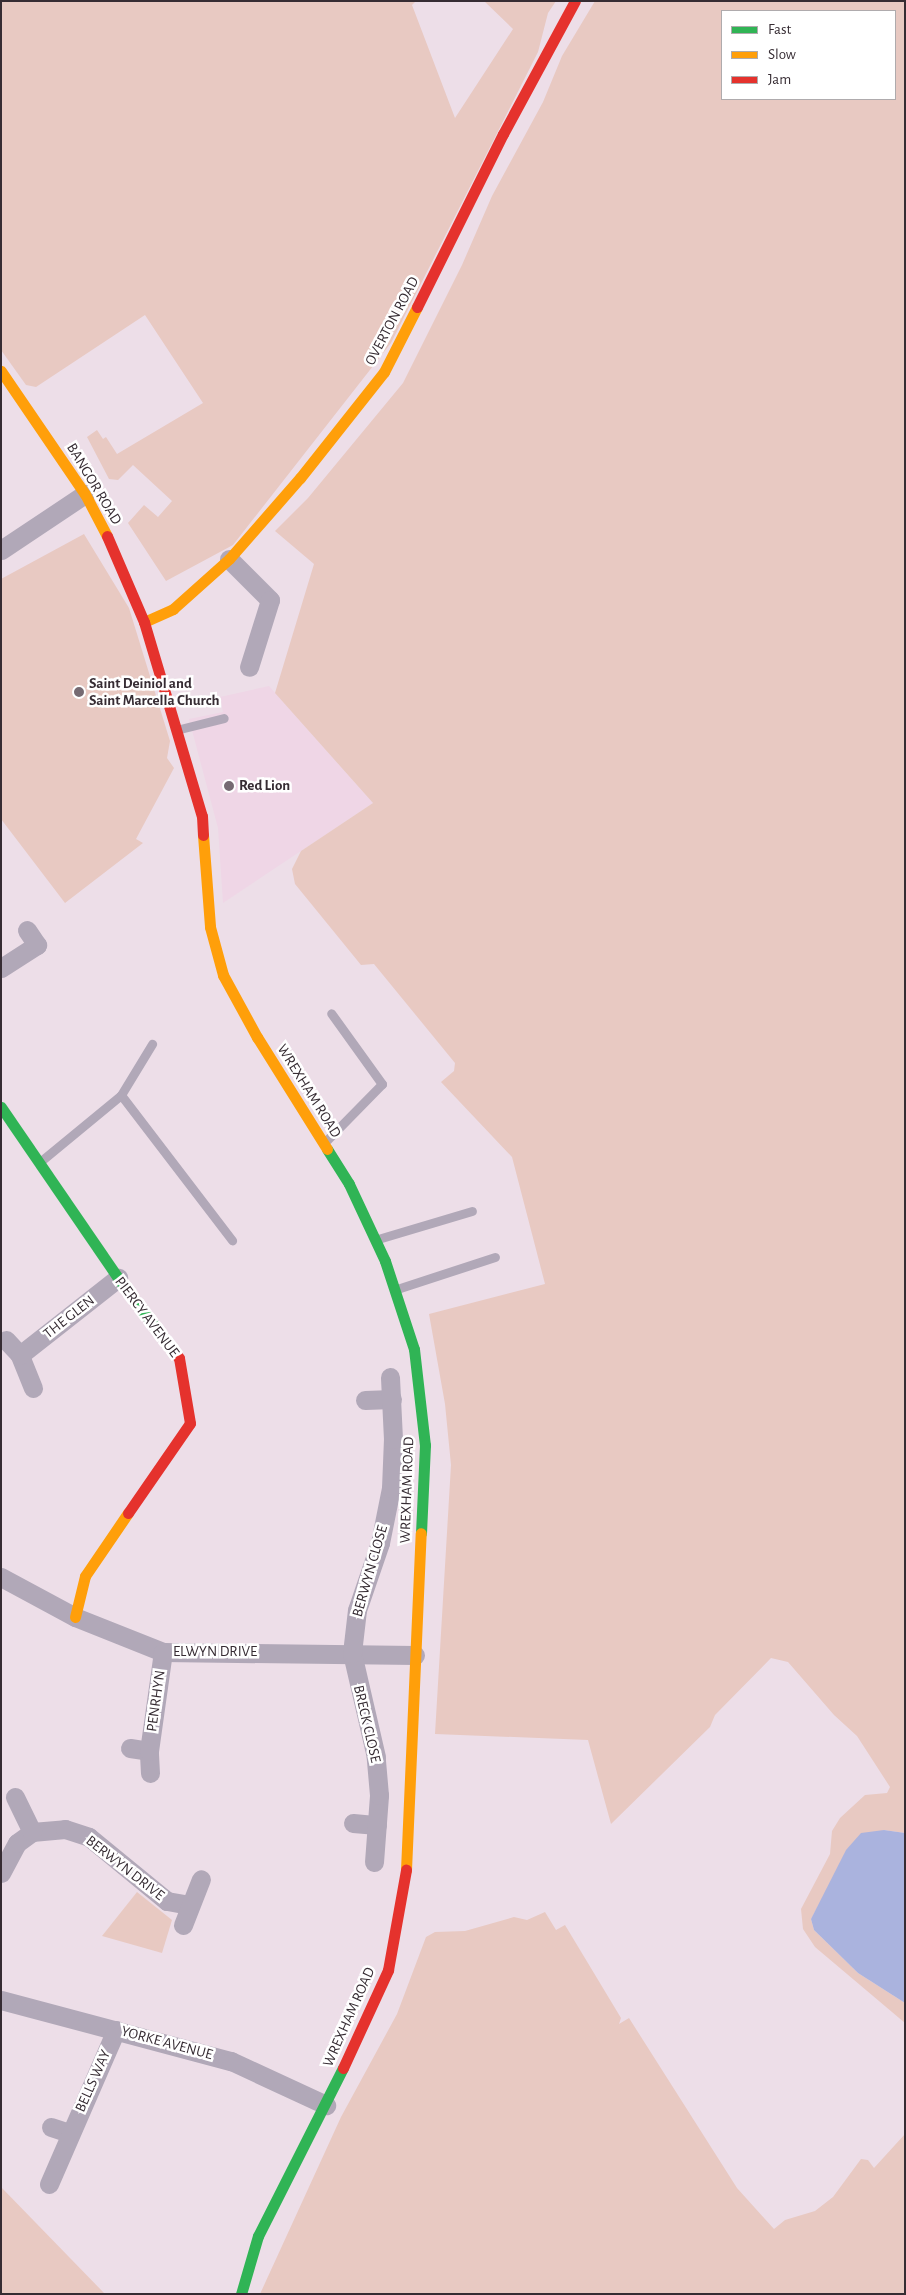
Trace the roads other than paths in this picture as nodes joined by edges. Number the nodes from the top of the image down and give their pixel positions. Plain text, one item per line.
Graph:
1 (574, 1) edge
2 (1, 371) edge
3 (85, 494) junction
4 (1, 550) edge
5 (229, 559) junction
6 (144, 622) junction
7 (249, 667) dead end
8 (224, 718) dead end
9 (177, 730) junction
10 (27, 930) dead end
11 (1, 968) edge
12 (331, 1013) dead end
13 (152, 1044) dead end
14 (120, 1095) junction
15 (4, 1117) edge
16 (324, 1143) junction
17 (41, 1161) junction
18 (472, 1210) dead end
19 (375, 1239) junction
20 (232, 1240) dead end
21 (495, 1257) dead end
22 (118, 1278) junction
23 (394, 1290) junction
24 (6, 1340) dead end
25 (20, 1356) junction
26 (390, 1377) dead end
27 (33, 1388) dead end
28 (365, 1400) dead end
29 (392, 1400) junction
30 (1, 1577) edge
31 (75, 1617) junction
32 (163, 1652) junction
33 (352, 1653) junction
34 (415, 1655) junction
35 (130, 1748) dead end
36 (149, 1751) junction
37 (150, 1773) dead end
38 (15, 1797) dead end
39 (353, 1823) dead end
40 (377, 1825) junction
41 (32, 1832) junction
42 (374, 1862) dead end
43 (1, 1872) edge
44 (201, 1879) dead end
45 (189, 1905) junction
46 (183, 1925) dead end
47 (1, 2000) edge
48 (116, 2030) junction
49 (326, 2105) junction
50 (51, 2127) dead end
51 (70, 2133) junction
52 (48, 2184) dead end
53 (240, 2294) edge

1 - 5 main road, OVERTON ROAD
2 - 3 main road, BANGOR ROAD
3 - 4 street
3 - 6 main road, BANGOR ROAD
5 - 6 main road, OVERTON ROAD
5 - 7 street
6 - 9 main road, WREXHAM ROAD
8 - 9 lane
9 - 16 main road, WREXHAM ROAD
10 - 11 street
12 - 16 lane
13 - 14 lane
14 - 17 lane
14 - 20 lane
15 - 17 main road, PIERCY AVENUE
16 - 19 main road, WREXHAM ROAD
17 - 22 main road, PIERCY AVENUE
18 - 19 lane
19 - 23 main road, WREXHAM ROAD
21 - 23 lane
22 - 25 street, THE GLEN
22 - 31 main road, PIERCY AVENUE
23 - 34 main road, WREXHAM ROAD
24 - 25 street
25 - 27 street
26 - 29 street, BERWYN CLOSE
28 - 29 street
29 - 33 street, BERWYN CLOSE
30 - 31 street, ELWYN DRIVE
31 - 32 street, ELWYN DRIVE
32 - 33 street, ELWYN DRIVE
32 - 36 street, PENRHYN
33 - 34 street, ELWYN DRIVE
33 - 40 street, BRECK CLOSE
34 - 49 main road, WREXHAM ROAD
35 - 36 street, PENRHYN
36 - 37 street, PENRHYN
38 - 41 street
39 - 40 street
40 - 42 street, BRECK CLOSE
41 - 43 street
41 - 45 street, BERWYN DRIVE
44 - 45 street
45 - 46 street
47 - 48 street, YORKE AVENUE
48 - 49 street, YORKE AVENUE
48 - 51 street, BELLS WAY
49 - 53 main road, WREXHAM ROAD
50 - 51 street
51 - 52 street, BELLS WAY

